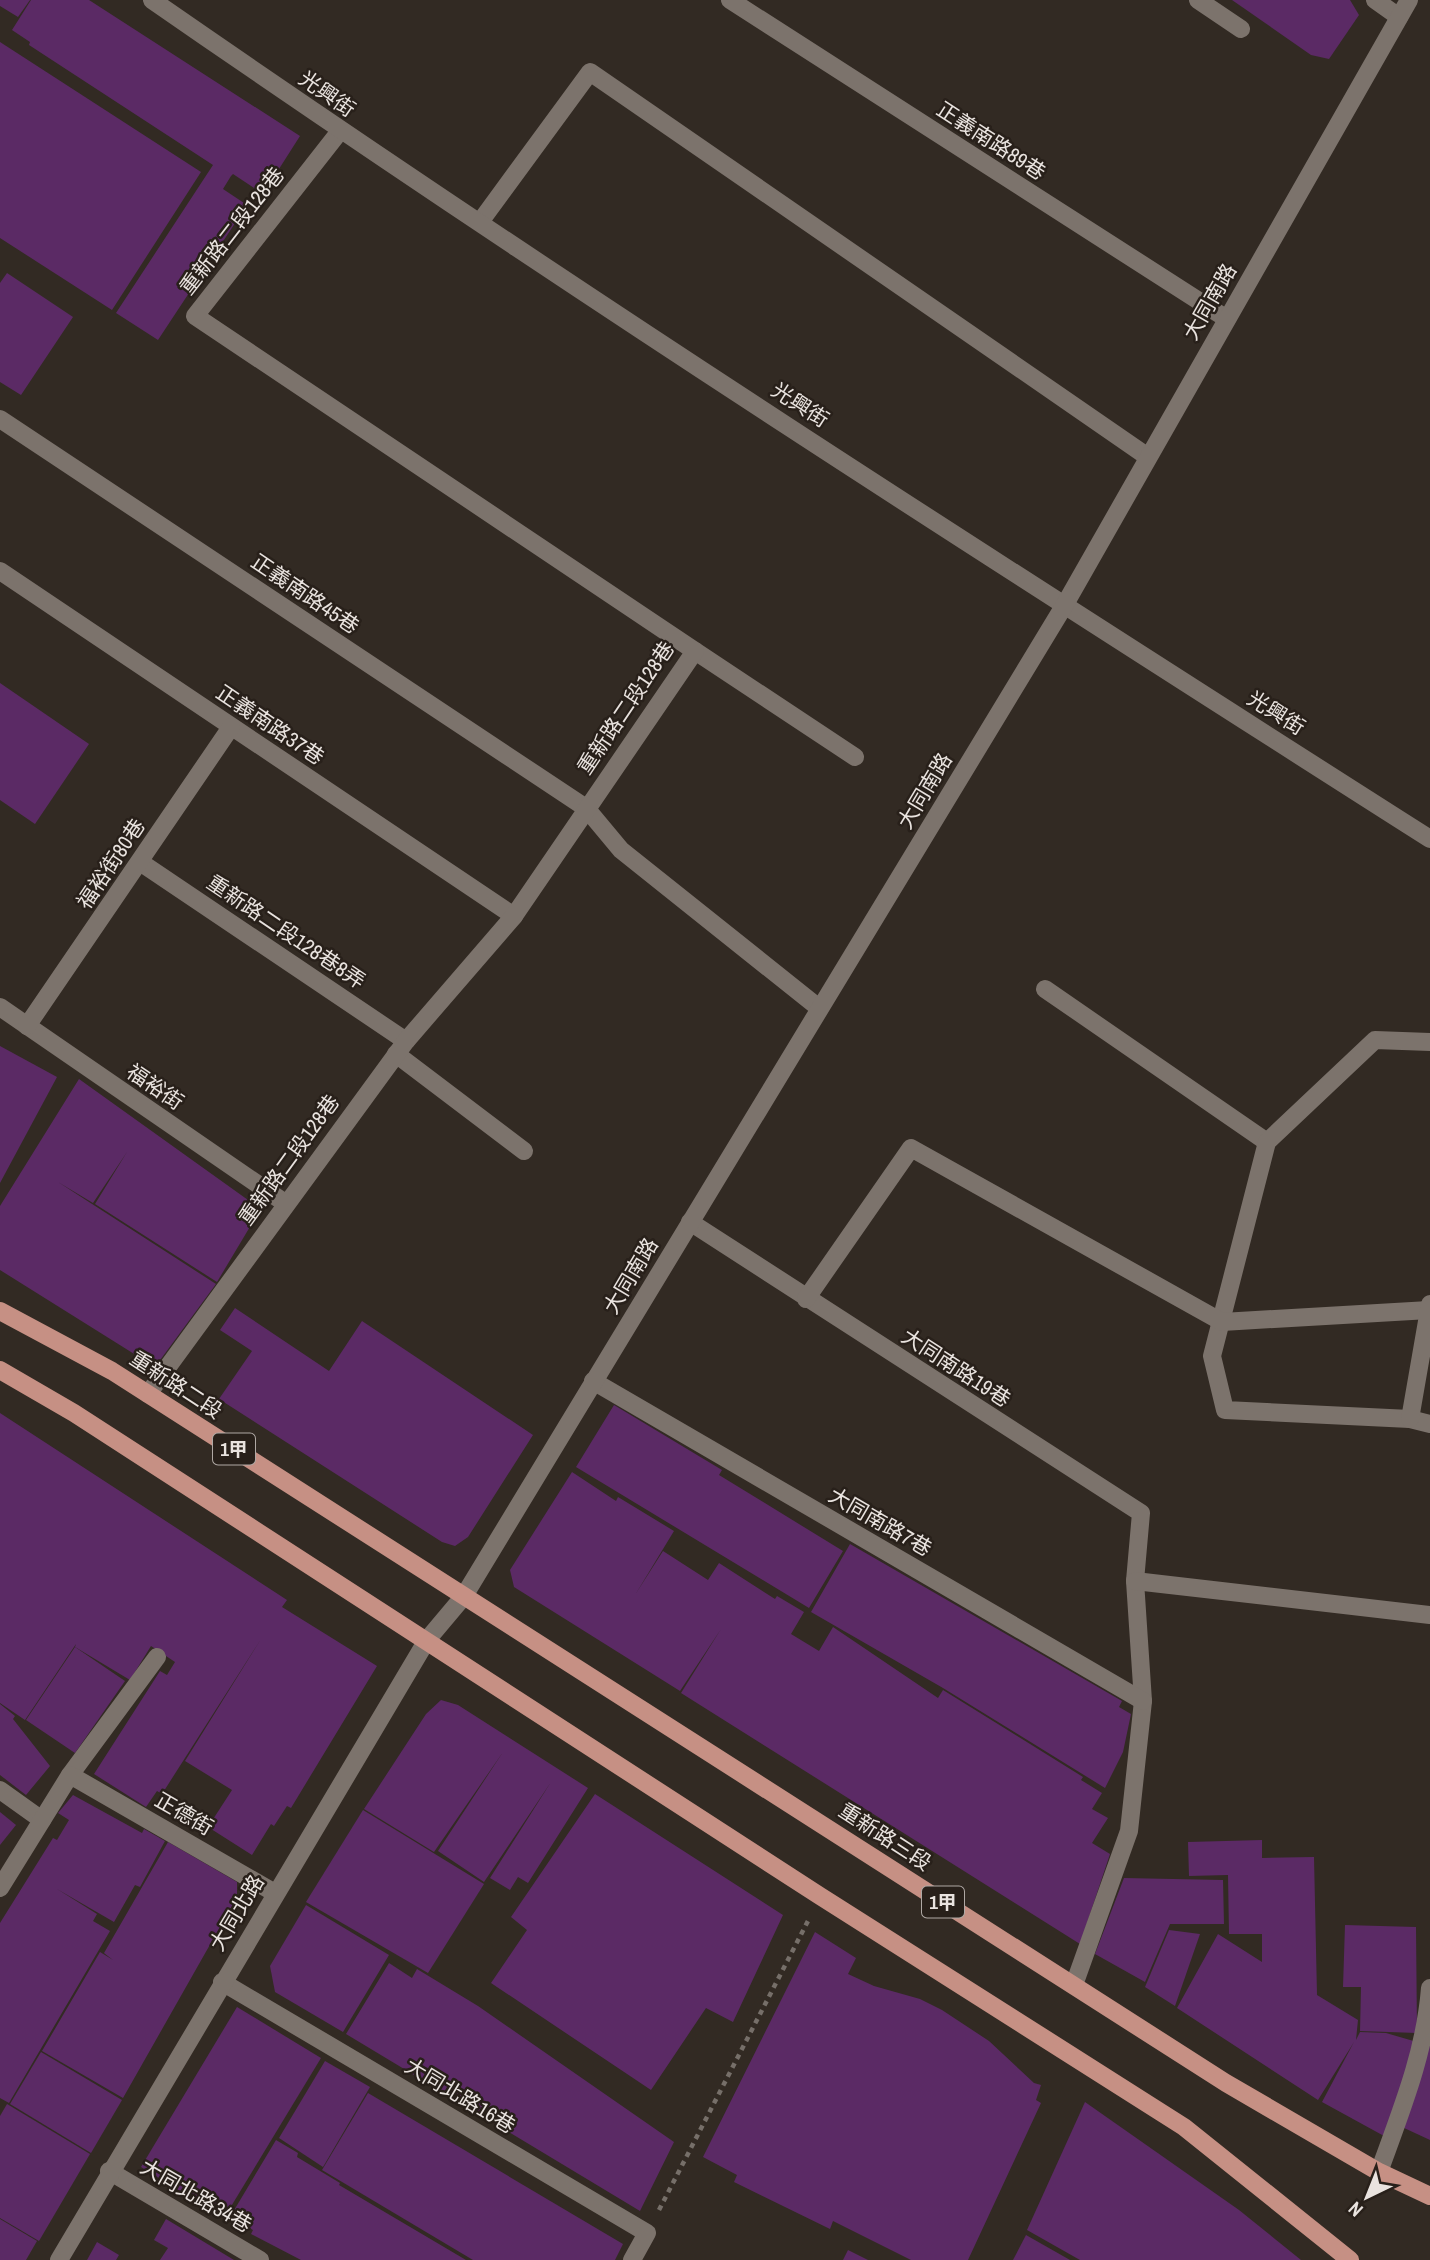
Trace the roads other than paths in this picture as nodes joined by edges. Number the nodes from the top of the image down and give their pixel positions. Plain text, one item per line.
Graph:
1 (152, 0) edge
2 (730, 0) edge
3 (1198, 0) edge
4 (1375, 0) edge
5 (1409, 0) edge
6 (1399, 17) junction
7 (1241, 29) dead end
8 (340, 131) junction
9 (480, 222) junction
10 (1227, 319) junction
11 (0, 419) edge
12 (1148, 457) junction
13 (0, 572) edge
14 (1064, 606) junction
15 (695, 652) junction
16 (231, 727) junction
17 (855, 757) dead end
18 (586, 808) junction
19 (1430, 839) edge
20 (141, 862) junction
21 (514, 916) junction
22 (1045, 989) dead end
23 (0, 1007) edge
24 (819, 1008) junction
25 (27, 1026) junction
26 (1430, 1042) edge
27 (401, 1047) junction
28 (1267, 1142) junction
29 (524, 1151) dead end
30 (285, 1203) junction
31 (690, 1222) junction
32 (806, 1299) junction
33 (1429, 1307) edge
34 (0, 1311) edge
35 (1222, 1322) junction
36 (0, 1370) edge
37 (593, 1381) junction
38 (148, 1394) junction
39 (1410, 1419) junction
40 (1430, 1424) edge
41 (1135, 1581) junction
42 (464, 1596) junction
43 (1430, 1615) edge
44 (427, 1640) junction
45 (157, 1657) dead end
46 (1143, 1701) junction
47 (70, 1775) junction
48 (0, 1790) edge
49 (42, 1820) junction
50 (0, 1888) edge
51 (275, 1893) junction
52 (222, 1982) junction
53 (1074, 1985) junction
54 (1430, 1988) edge
55 (109, 2171) junction
56 (1379, 2172) junction
57 (1430, 2196) edge
58 (1342, 2256) edge
59 (59, 2260) edge
60 (260, 2260) edge
61 (632, 2260) edge

1 - 8 street, 光興街
2 - 10 street, 正義南路89巷
3 - 7 street
4 - 6 street
5 - 6 street, 大同南路
6 - 10 street, 大同南路
8 - 9 street, 光興街
8 - 15 street, 重新路二段128巷
9 - 12 street
9 - 14 street, 光興街
10 - 12 street, 大同南路
11 - 18 street, 正義南路45巷
12 - 14 street, 大同南路
13 - 16 street, 正義南路37巷
14 - 19 street, 光興街
14 - 24 street, 大同南路
15 - 17 street
15 - 18 street, 重新路二段128巷
16 - 20 street, 福裕街80巷
16 - 21 street, 正義南路37巷
18 - 21 street, 重新路二段128巷
18 - 24 street, 正義南路45巷
20 - 25 street, 福裕街80巷
20 - 27 street, 重新路二段128巷8弄
21 - 27 street, 重新路二段128巷
22 - 28 street
23 - 25 street, 福裕街
24 - 31 street, 大同南路
25 - 30 street, 福裕街
26 - 28 street
27 - 29 street, 重新路二段128巷8弄
27 - 30 street, 重新路二段128巷
28 - 35 street
30 - 38 street, 重新路二段128巷
31 - 32 street, 大同南路19巷
31 - 37 street, 大同南路
32 - 35 street
32 - 41 street, 大同南路19巷
33 - 35 street
33 - 39 street
34 - 38 main road, 重新路二段 / 1甲
35 - 39 street
36 - 44 main road
37 - 42 street, 大同南路
37 - 46 street, 大同南路7巷
38 - 42 main road, 重新路二段 / 1甲
39 - 40 street
41 - 43 street
41 - 46 street
42 - 44 street, 大同北路
42 - 53 main road, 重新路三段 / 1甲
44 - 51 street, 大同北路
44 - 58 main road
45 - 47 street
46 - 53 street
47 - 49 street
47 - 51 street, 正德街
48 - 49 street
49 - 50 street
51 - 52 street, 大同北路
52 - 55 street, 大同北路
52 - 61 street, 大同北路16巷
53 - 56 main road, 重新路三段 / 1甲
54 - 56 street
55 - 59 street, 大同北路
55 - 60 street, 大同北路34巷
56 - 57 main road, 重新路三段 / 1甲

